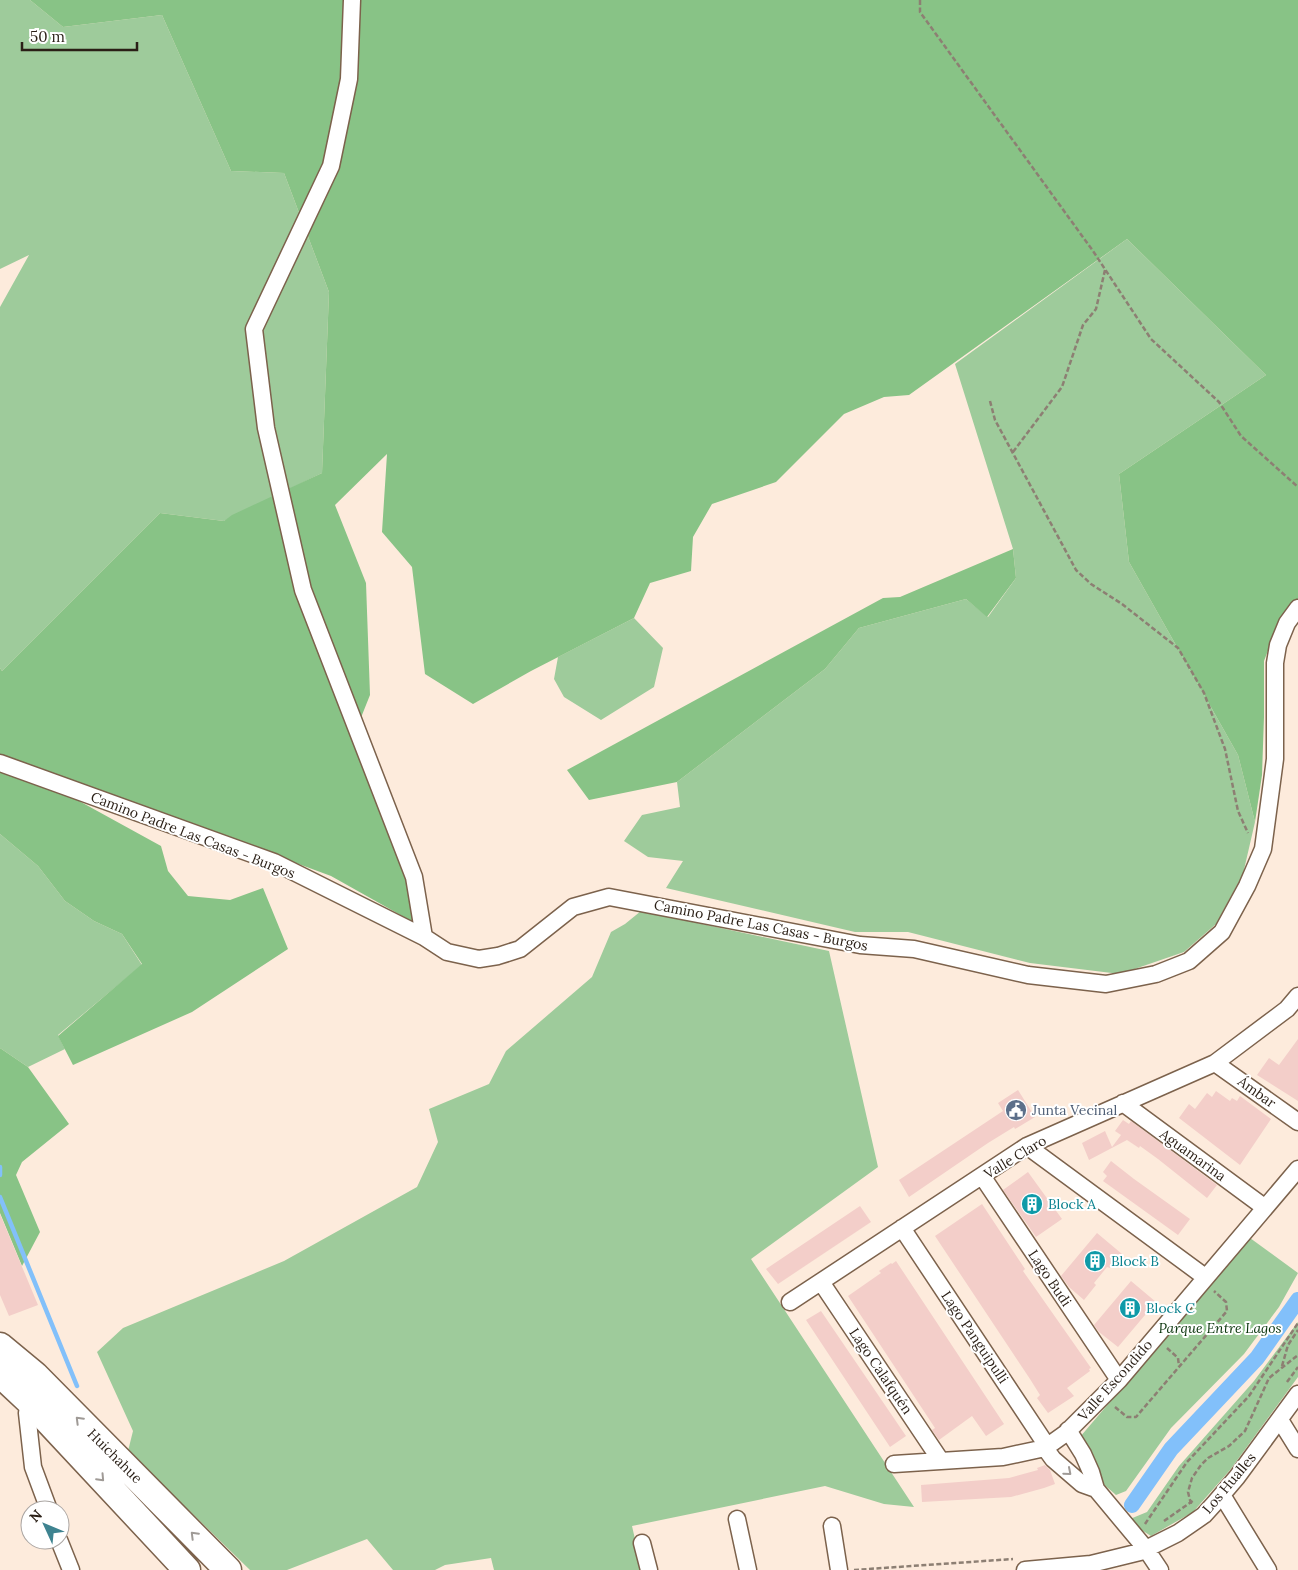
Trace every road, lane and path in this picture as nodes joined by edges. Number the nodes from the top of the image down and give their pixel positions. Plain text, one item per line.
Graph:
1 (352, 0) edge
2 (920, 0) edge
3 (1105, 270) junction
4 (990, 400) dead end
5 (1013, 452) junction
6 (1298, 487) edge
7 (1298, 608) edge
8 (0, 763) edge
9 (1260, 857) junction
10 (424, 937) junction
11 (1298, 996) edge
12 (1292, 1014) edge
13 (1215, 1062) junction
14 (1123, 1104) junction
15 (1298, 1122) edge
16 (1027, 1146) junction
17 (1298, 1169) edge
18 (982, 1176) junction
19 (1264, 1207) junction
20 (902, 1228) junction
21 (1205, 1277) junction
22 (820, 1282) junction
23 (1214, 1291) dead end
24 (790, 1302) dead end
25 (1298, 1324) edge
26 (1298, 1330) edge
27 (0, 1346) edge
28 (1167, 1348) dead end
29 (1298, 1355) edge
30 (1188, 1356) junction
31 (1178, 1358) junction
32 (1179, 1367) junction
33 (1281, 1368) junction
34 (0, 1374) edge
35 (1119, 1380) junction
36 (1298, 1394) edge
37 (32, 1404) junction
38 (1115, 1407) dead end
39 (1280, 1420) junction
40 (1068, 1430) junction
41 (1046, 1447) junction
42 (1298, 1449) edge
43 (941, 1461) junction
44 (894, 1464) dead end
45 (1096, 1490) junction
46 (1222, 1494) junction
47 (45, 1500) edge
48 (737, 1520) dead end
49 (1197, 1520) junction
50 (832, 1526) dead end
51 (1140, 1541) junction
52 (642, 1543) dead end
53 (63, 1550) edge
54 (1081, 1568) edge
55 (71, 1570) edge
56 (187, 1570) edge
57 (228, 1570) edge
58 (649, 1570) edge
59 (748, 1570) edge
60 (839, 1570) edge
61 (1024, 1570) edge
62 (1160, 1570) edge
63 (1268, 1570) edge

1 - 10 street
2 - 3 path
3 - 5 path
3 - 6 path
4 - 5 path
5 - 9 path
7 - 9 street, Camino Padre Las Casas - Burgos
8 - 10 street, Camino Padre Las Casas - Burgos
9 - 10 street, Camino Padre Las Casas - Burgos
11 - 12 street, Valle Claro
12 - 13 street, Valle Claro
13 - 14 street, Valle Claro
13 - 15 street, Ámbar
14 - 16 street, Valle Claro
14 - 19 street, Aguamarina
16 - 18 street, Valle Claro
16 - 21 street
17 - 19 street, Valle Escondido
18 - 20 street, Valle Claro
18 - 35 street, Lago Budi
19 - 21 street, Valle Escondido
20 - 22 street, Valle Claro
20 - 41 street, Lago Panguipulli
21 - 35 street, Valle Escondido
22 - 24 street, Valle Claro
22 - 43 street, Lago Calafquén
23 - 30 path
25 - 51 path
26 - 33 path
57 -> 27 main road, Huichahue
28 - 31 path
29 - 33 path
30 - 31 path
30 - 32 path
31 - 32 path
32 - 38 path
33 - 49 path
34 - 37 main road, Huichahue
35 - 40 street, Valle Escondido
36 - 39 street, Los Hualles
37 - 47 street
37 -> 56 main road, Huichahue
39 - 42 street
39 - 46 street, Los Hualles
40 - 41 street, Valle Escondido
40 - 45 street
41 - 43 street, Valle Escondido
41 -> 45 street, Lago Panguipulli
43 - 44 street, Valle Escondido
45 - 51 street
46 - 49 street, Los Hualles
46 - 63 street
48 - 59 street
49 - 51 street, Los Hualles
50 - 60 street
51 - 54 street, Los Hualles
51 - 62 street
52 - 58 street
53 - 55 street
54 - 61 street, Los Hualles

